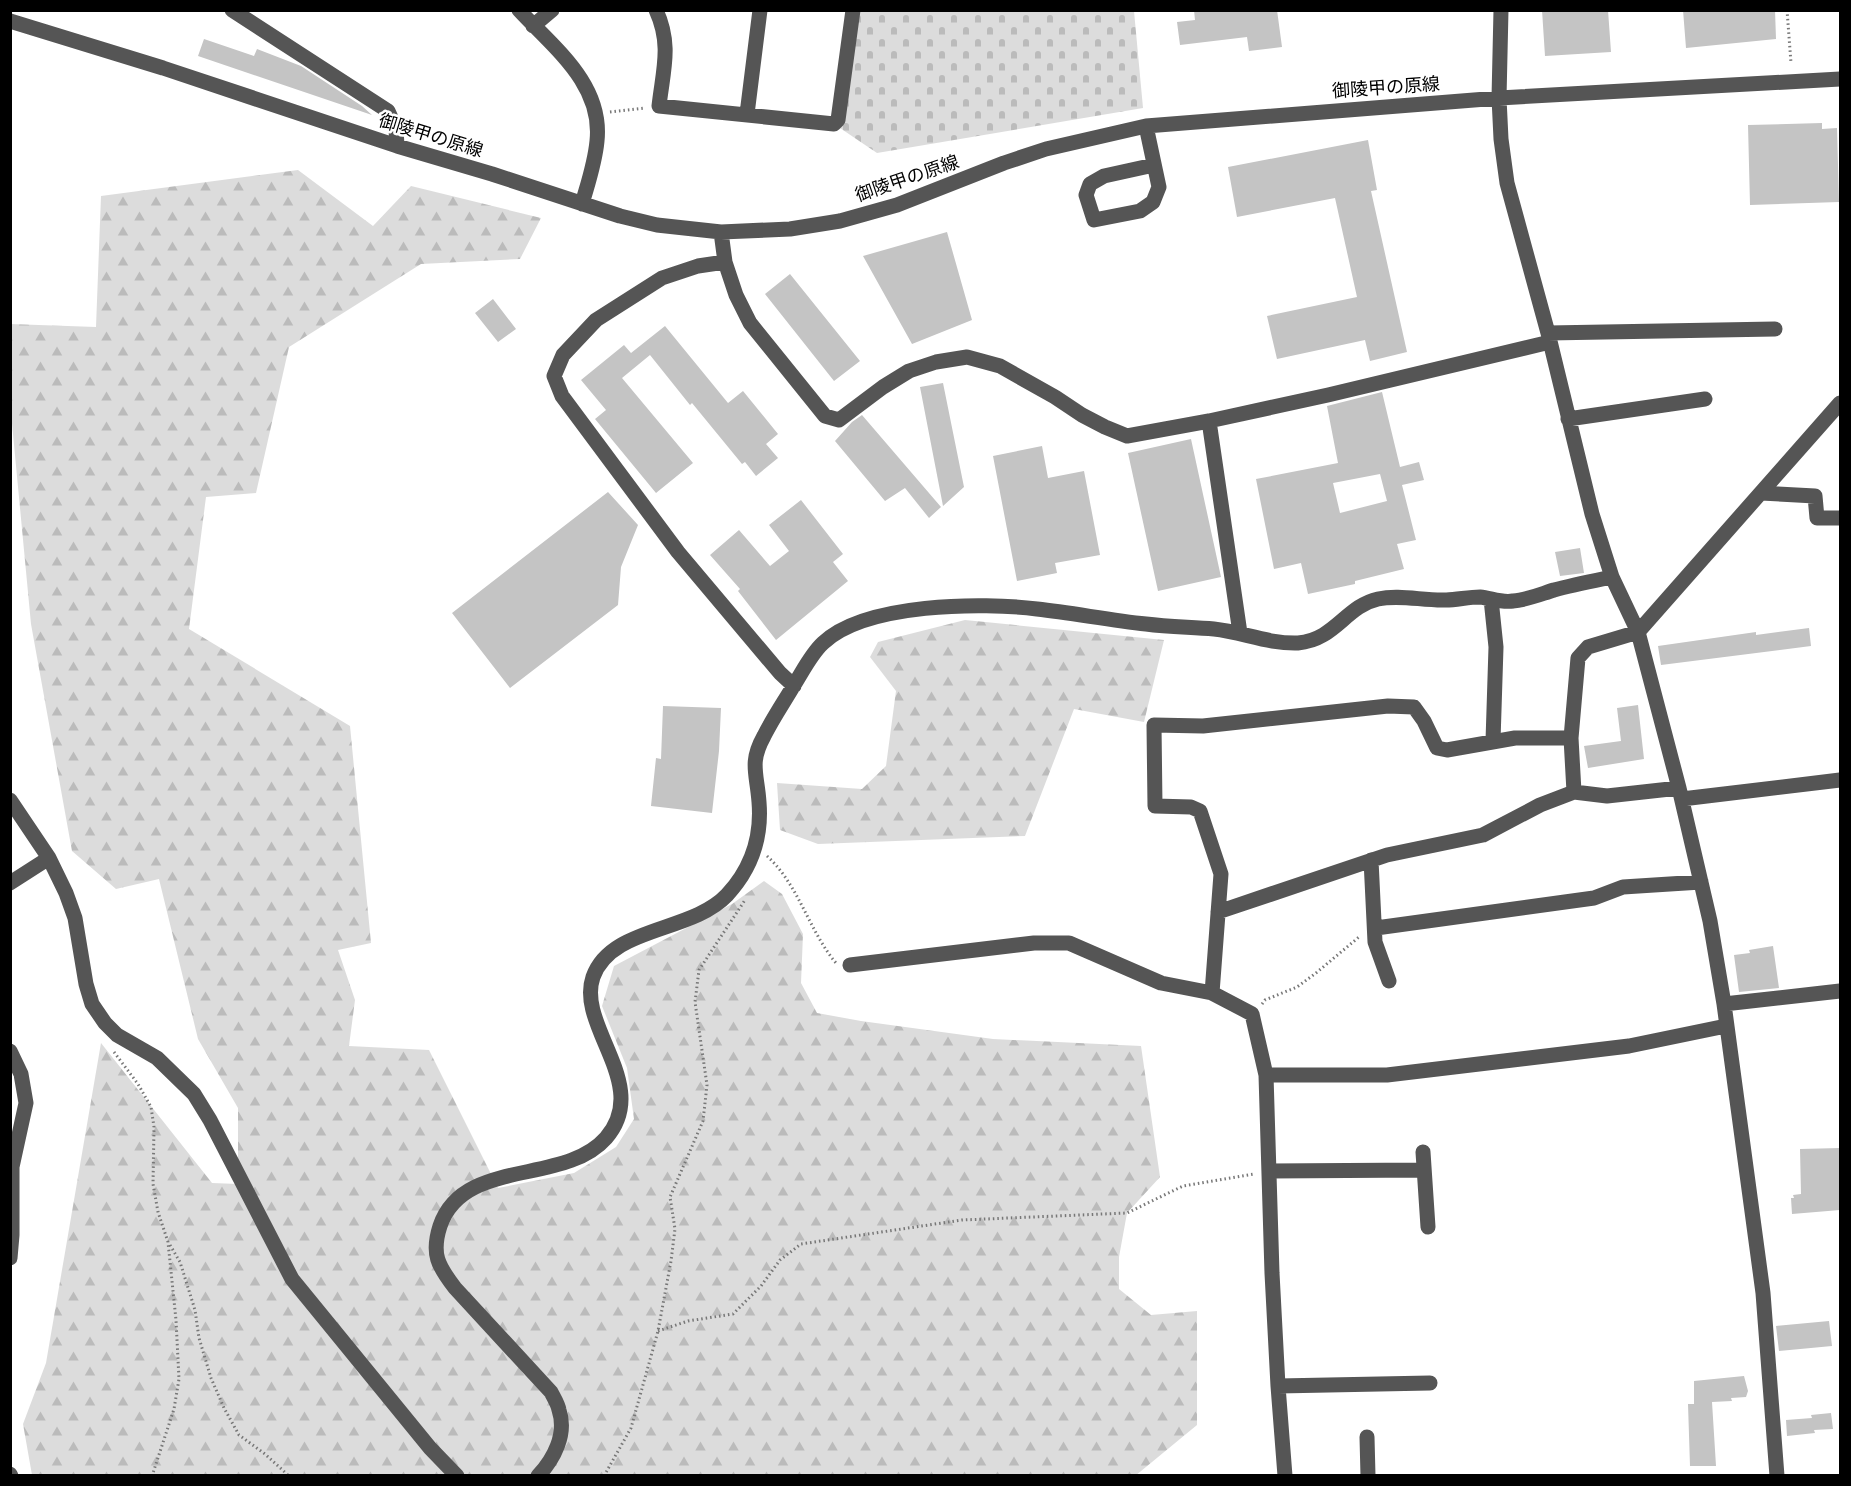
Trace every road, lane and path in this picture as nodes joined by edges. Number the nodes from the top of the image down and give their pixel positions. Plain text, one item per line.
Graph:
1 (232, 10) edge
2 (519, 10) edge
3 (552, 10) edge
4 (656, 10) edge
5 (854, 10) edge
6 (1501, 10) edge
7 (1787, 10) edge
8 (758, 14) edge
9 (10, 21) edge
10 (533, 26) junction
11 (1791, 63) dead end
12 (1840, 80) edge
13 (1499, 98) junction
14 (659, 106) junction
15 (597, 114) junction
16 (747, 114) junction
17 (1146, 126) junction
18 (397, 146) junction
19 (1154, 165) junction
20 (582, 204) junction
21 (721, 232) junction
22 (725, 262) junction
23 (1775, 329) dead end
24 (1549, 338) junction
25 (1705, 399) dead end
26 (1840, 403) edge
27 (1568, 418) junction
28 (1209, 421) junction
29 (1761, 493) junction
30 (1840, 518) edge
31 (1612, 577) junction
32 (1491, 600) junction
33 (1638, 632) junction
34 (1240, 633) junction
35 (794, 686) junction
36 (1571, 738) junction
37 (1493, 741) junction
38 (1840, 780) edge
39 (1574, 792) junction
40 (1681, 793) junction
41 (10, 800) edge
42 (756, 846) junction
43 (49, 858) junction
44 (1371, 860) junction
45 (10, 882) edge
46 (1701, 882) junction
47 (747, 894) dead end
48 (1218, 912) junction
49 (1376, 928) junction
50 (850, 965) joint
51 (1389, 981) dead end
52 (1840, 991) edge
53 (1212, 993) junction
54 (1724, 1004) junction
55 (1252, 1014) junction
56 (1726, 1026) junction
57 (109, 1044) dead end
58 (10, 1051) edge
59 (1266, 1074) junction
60 (1423, 1152) dead end
61 (1424, 1170) junction
62 (1270, 1171) junction
63 (1428, 1227) dead end
64 (168, 1242) junction
65 (10, 1258) edge
66 (658, 1330) junction
67 (1430, 1383) dead end
68 (1278, 1386) junction
69 (1367, 1437) dead end
70 (152, 1476) edge
71 (289, 1476) edge
72 (457, 1476) edge
73 (538, 1476) edge
74 (603, 1476) edge
75 (1285, 1476) edge
76 (1368, 1476) edge
77 (1777, 1476) edge

1 - 18 street
2 - 10 street
3 - 10 street
4 - 14 street
5 - 16 street
6 - 13 street
7 - 11 path
8 - 16 street
9 - 18 street, 御陵甲の原線
10 - 15 street
12 - 13 street, 御陵甲の原線
13 - 17 street, 御陵甲の原線
13 - 24 street
14 - 15 path
14 - 16 street
15 - 20 street
17 - 19 street
17 - 21 street, 御陵甲の原線
18 - 20 street, 御陵甲の原線
19 - 19 street
20 - 21 street, 御陵甲の原線
21 - 22 street
22 - 28 street
22 - 35 street
23 - 24 street
24 - 27 street
24 - 28 street
25 - 27 street
26 - 29 street
27 - 31 street
28 - 34 street
29 - 30 street
29 - 33 street
31 - 32 street
31 - 33 street
32 - 34 street
32 - 37 street
33 - 36 street
33 - 40 street
34 - 35 street
35 - 42 street
36 - 37 street
36 - 39 street
37 - 48 street
38 - 40 street
39 - 40 street
39 - 44 street
40 - 46 street
41 - 43 street
42 - 50 path
42 - 73 street
43 - 45 street
43 - 72 street
44 - 48 street
44 - 49 street
46 - 49 street
46 - 54 street
47 - 66 path
48 - 53 street
49 - 51 street
49 - 55 path
50 - 53 street
52 - 54 street
53 - 55 street
54 - 56 street
55 - 59 street
56 - 59 street
56 - 77 street
57 - 64 path
58 - 65 street
59 - 62 street
60 - 61 street
61 - 62 street
61 - 63 street
62 - 66 path
62 - 68 street
64 - 70 path
64 - 71 path
66 - 74 path
67 - 68 street
68 - 75 street
69 - 76 street

